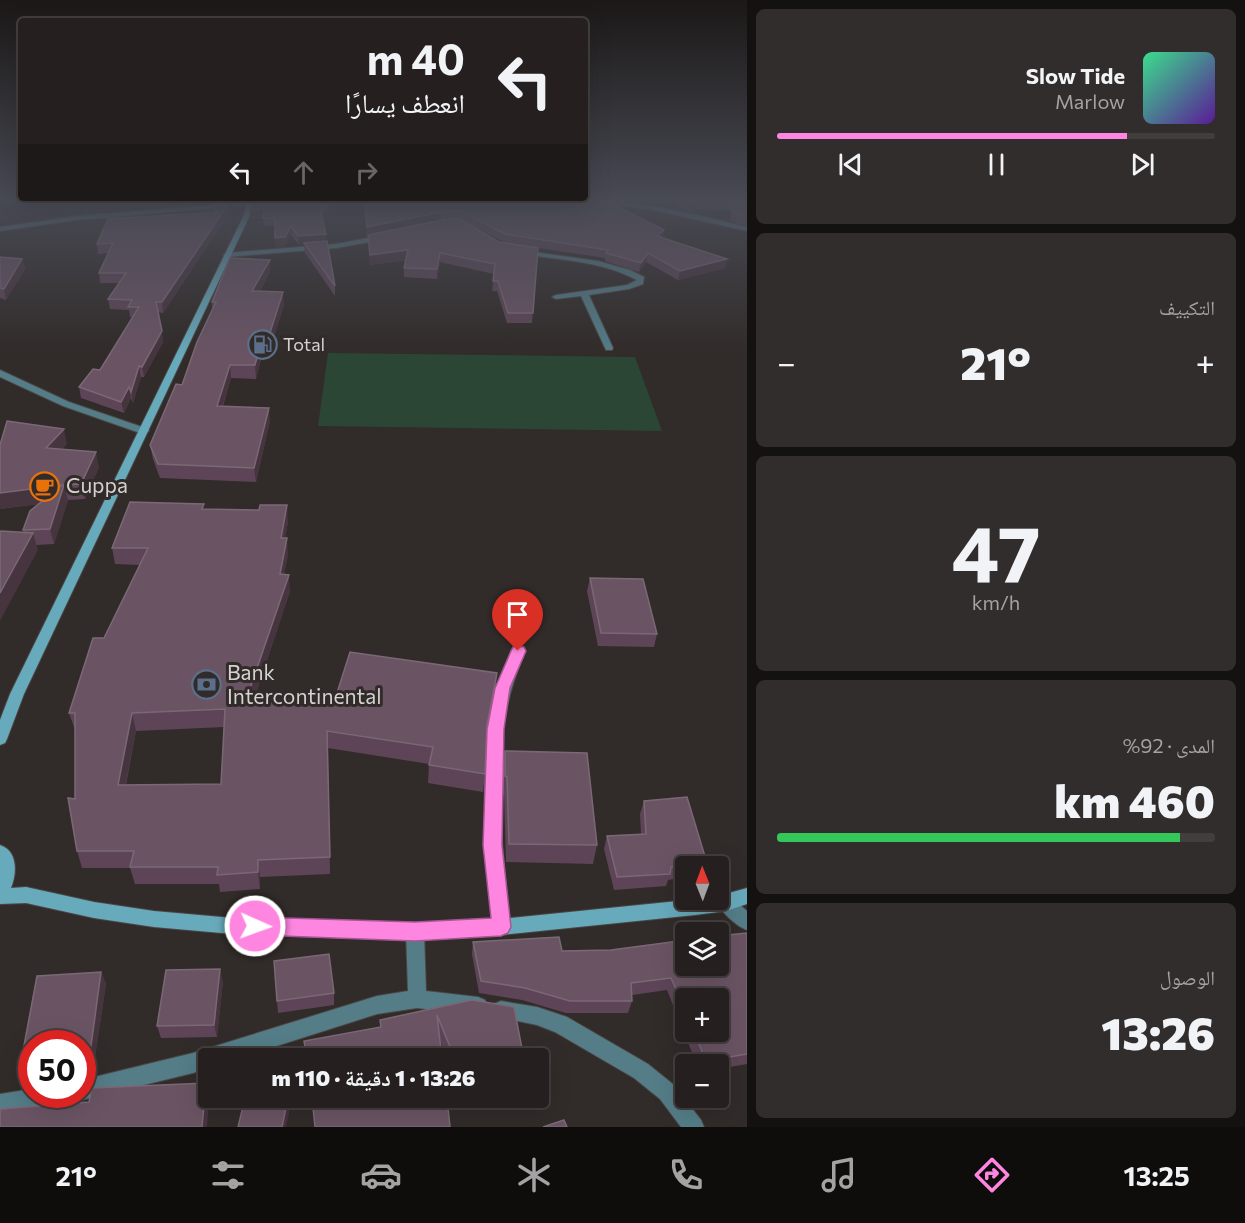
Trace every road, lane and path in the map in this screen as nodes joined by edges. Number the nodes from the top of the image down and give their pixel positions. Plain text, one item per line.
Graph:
1 (229, 251) edge
2 (280, 251) edge
3 (517, 251) edge
4 (227, 255) junction
5 (584, 294) junction
6 (556, 297) dead end
7 (609, 348) dead end
8 (0, 373) edge
9 (144, 431) junction
10 (518, 651) dead end
11 (0, 739) edge
12 (0, 852) edge
13 (0, 895) edge
14 (747, 896) edge
15 (729, 902) edge
16 (729, 906) edge
17 (675, 908) edge
18 (747, 922) edge
19 (501, 927) junction
20 (415, 932) junction
21 (417, 999) junction
22 (96, 1087) edge
23 (18, 1101) edge
24 (0, 1104) edge
25 (694, 1127) edge

1 - 4 main road
2 - 4 street
3 - 5 street
4 - 9 main road
5 - 6 street
5 - 7 street
8 - 9 street
9 - 11 main road
10 - 19 street
12 - 13 main road
13 - 20 main road
14 - 15 main road
16 - 18 street
17 - 19 main road
19 - 20 main road
20 - 21 street
21 - 22 street
21 - 25 street
23 - 24 street

